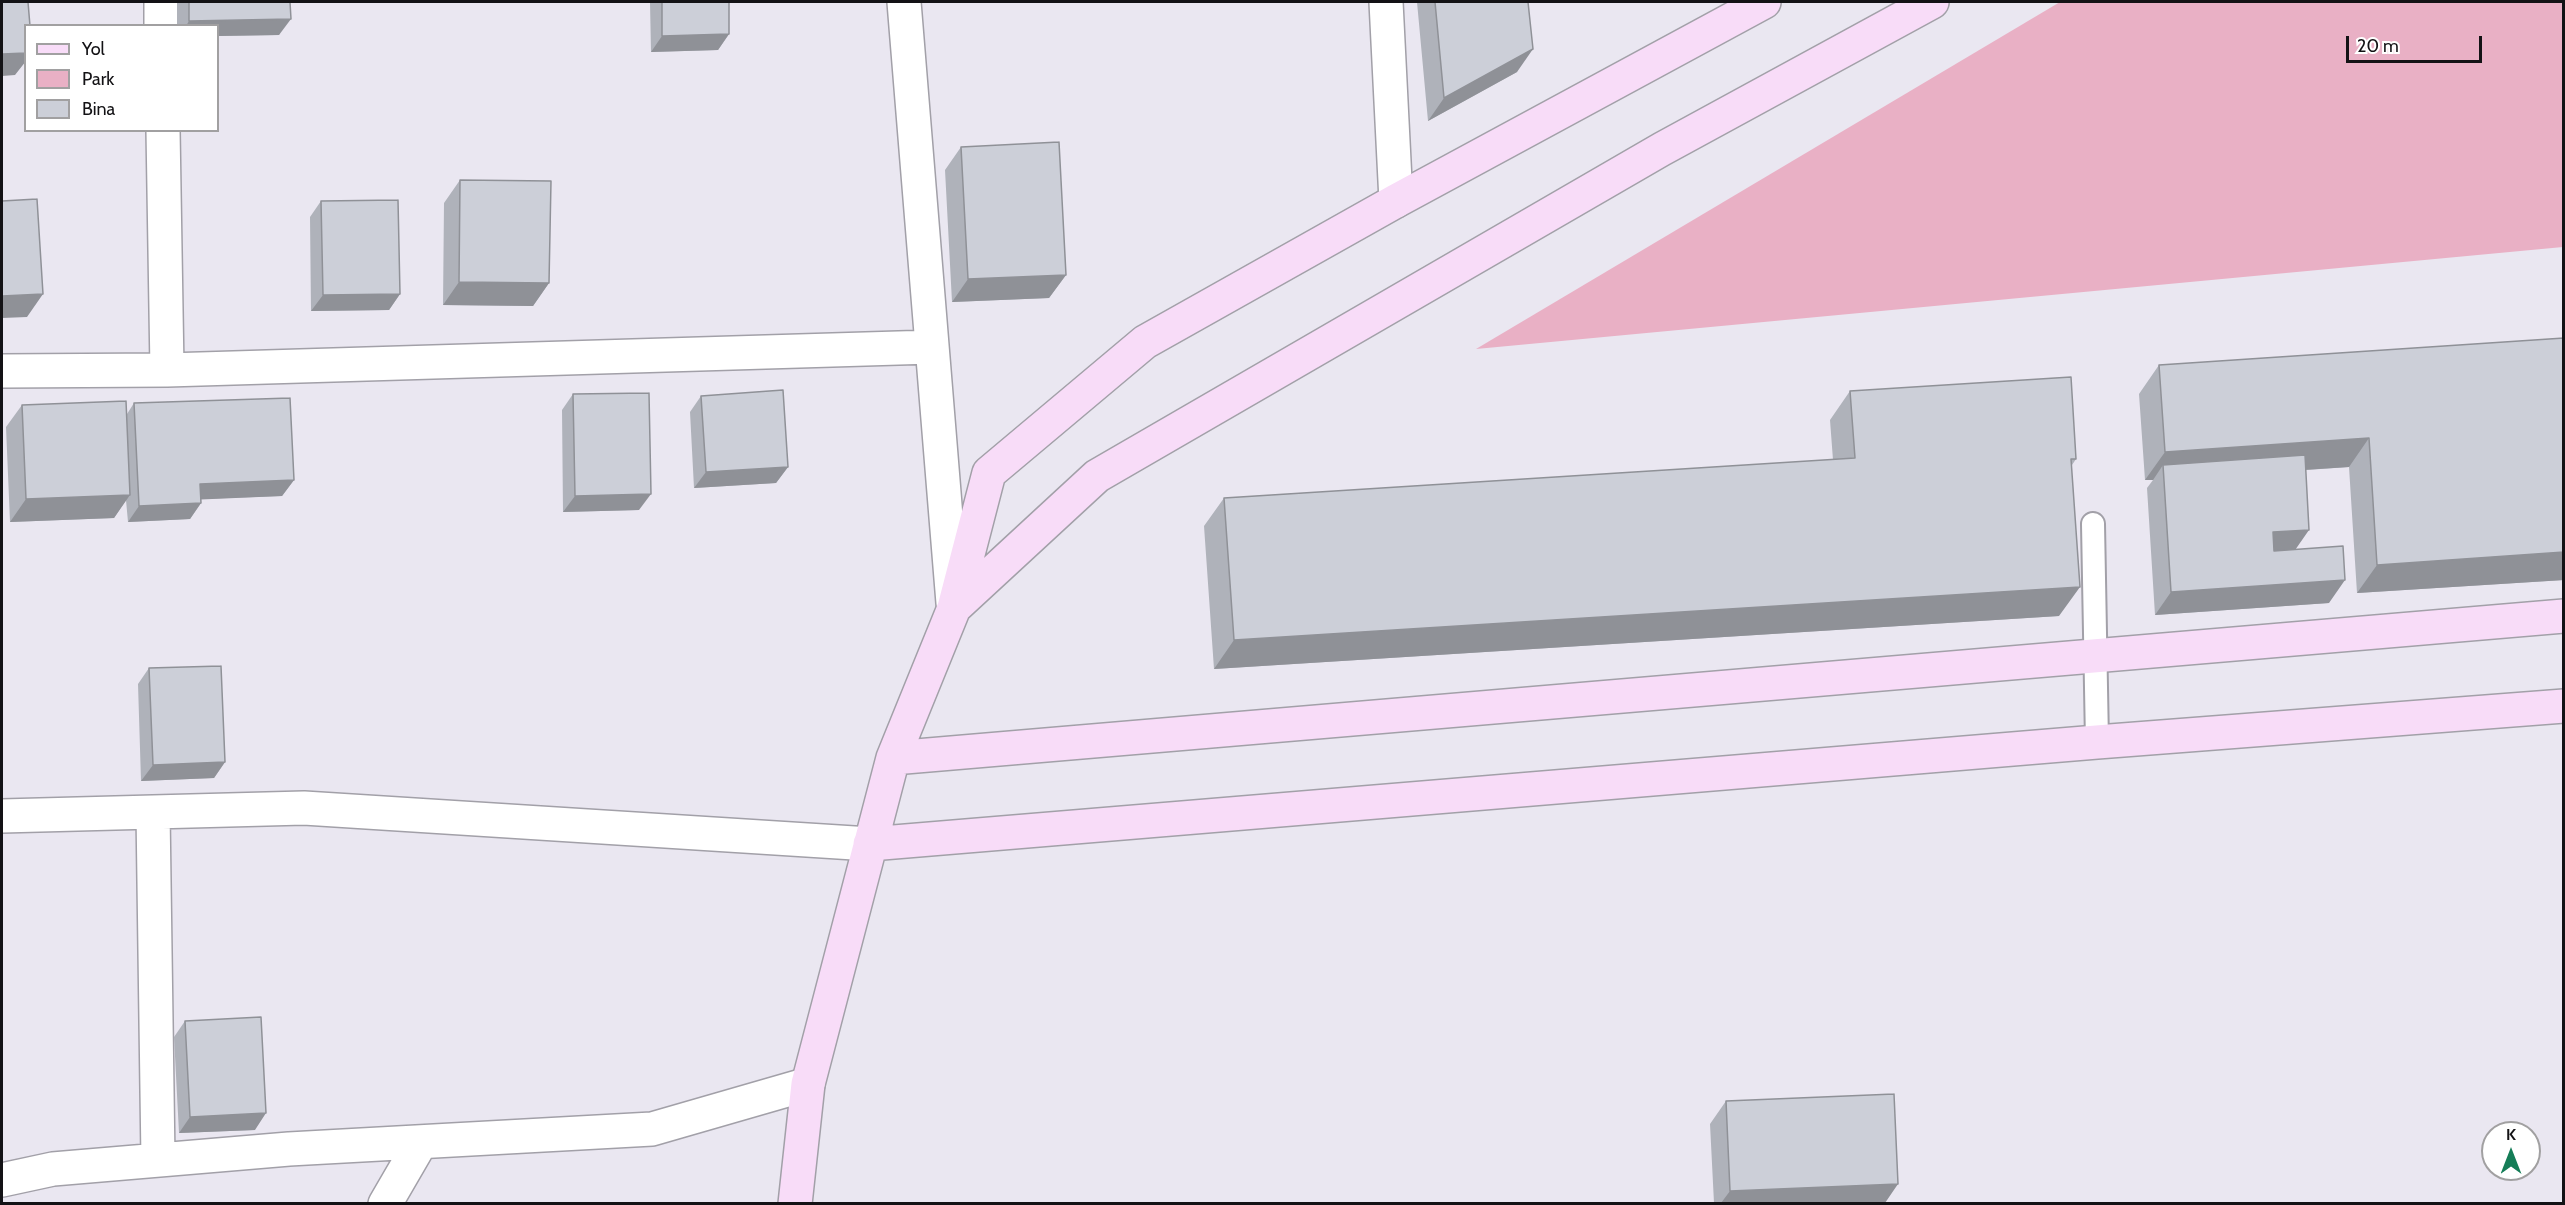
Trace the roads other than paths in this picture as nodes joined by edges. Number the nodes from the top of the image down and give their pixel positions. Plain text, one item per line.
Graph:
1 (161, 2) edge
2 (904, 2) edge
3 (1386, 2) edge
4 (1764, 2) edge
5 (1932, 2) edge
6 (161, 24) edge
7 (163, 132) edge
8 (1396, 201) junction
9 (932, 347) junction
10 (167, 370) junction
11 (2, 371) edge
12 (2093, 524) dead end
13 (954, 608) junction
14 (2564, 616) edge
15 (2094, 657) junction
16 (2564, 706) edge
17 (2097, 742) junction
18 (893, 758) junction
19 (153, 812) junction
20 (2, 816) edge
21 (870, 844) junction
22 (808, 1083) junction
23 (421, 1142) junction
24 (158, 1160) junction
25 (2, 1180) edge
26 (385, 1203) edge
27 (795, 1203) edge

1 - 6 street
2 - 9 street
3 - 8 street
4 - 8 street
5 - 13 street
7 - 10 street
8 - 13 street
9 - 10 street
9 - 13 street
10 - 11 street
12 - 15 lane
13 - 18 street
14 - 15 street
15 - 17 lane
15 - 18 street
16 - 17 street
17 - 21 street
18 - 21 street
19 - 20 street
19 - 21 street
19 - 24 street
21 - 22 street
22 - 23 street
22 - 27 street
23 - 24 street
23 - 26 street
24 - 25 street

